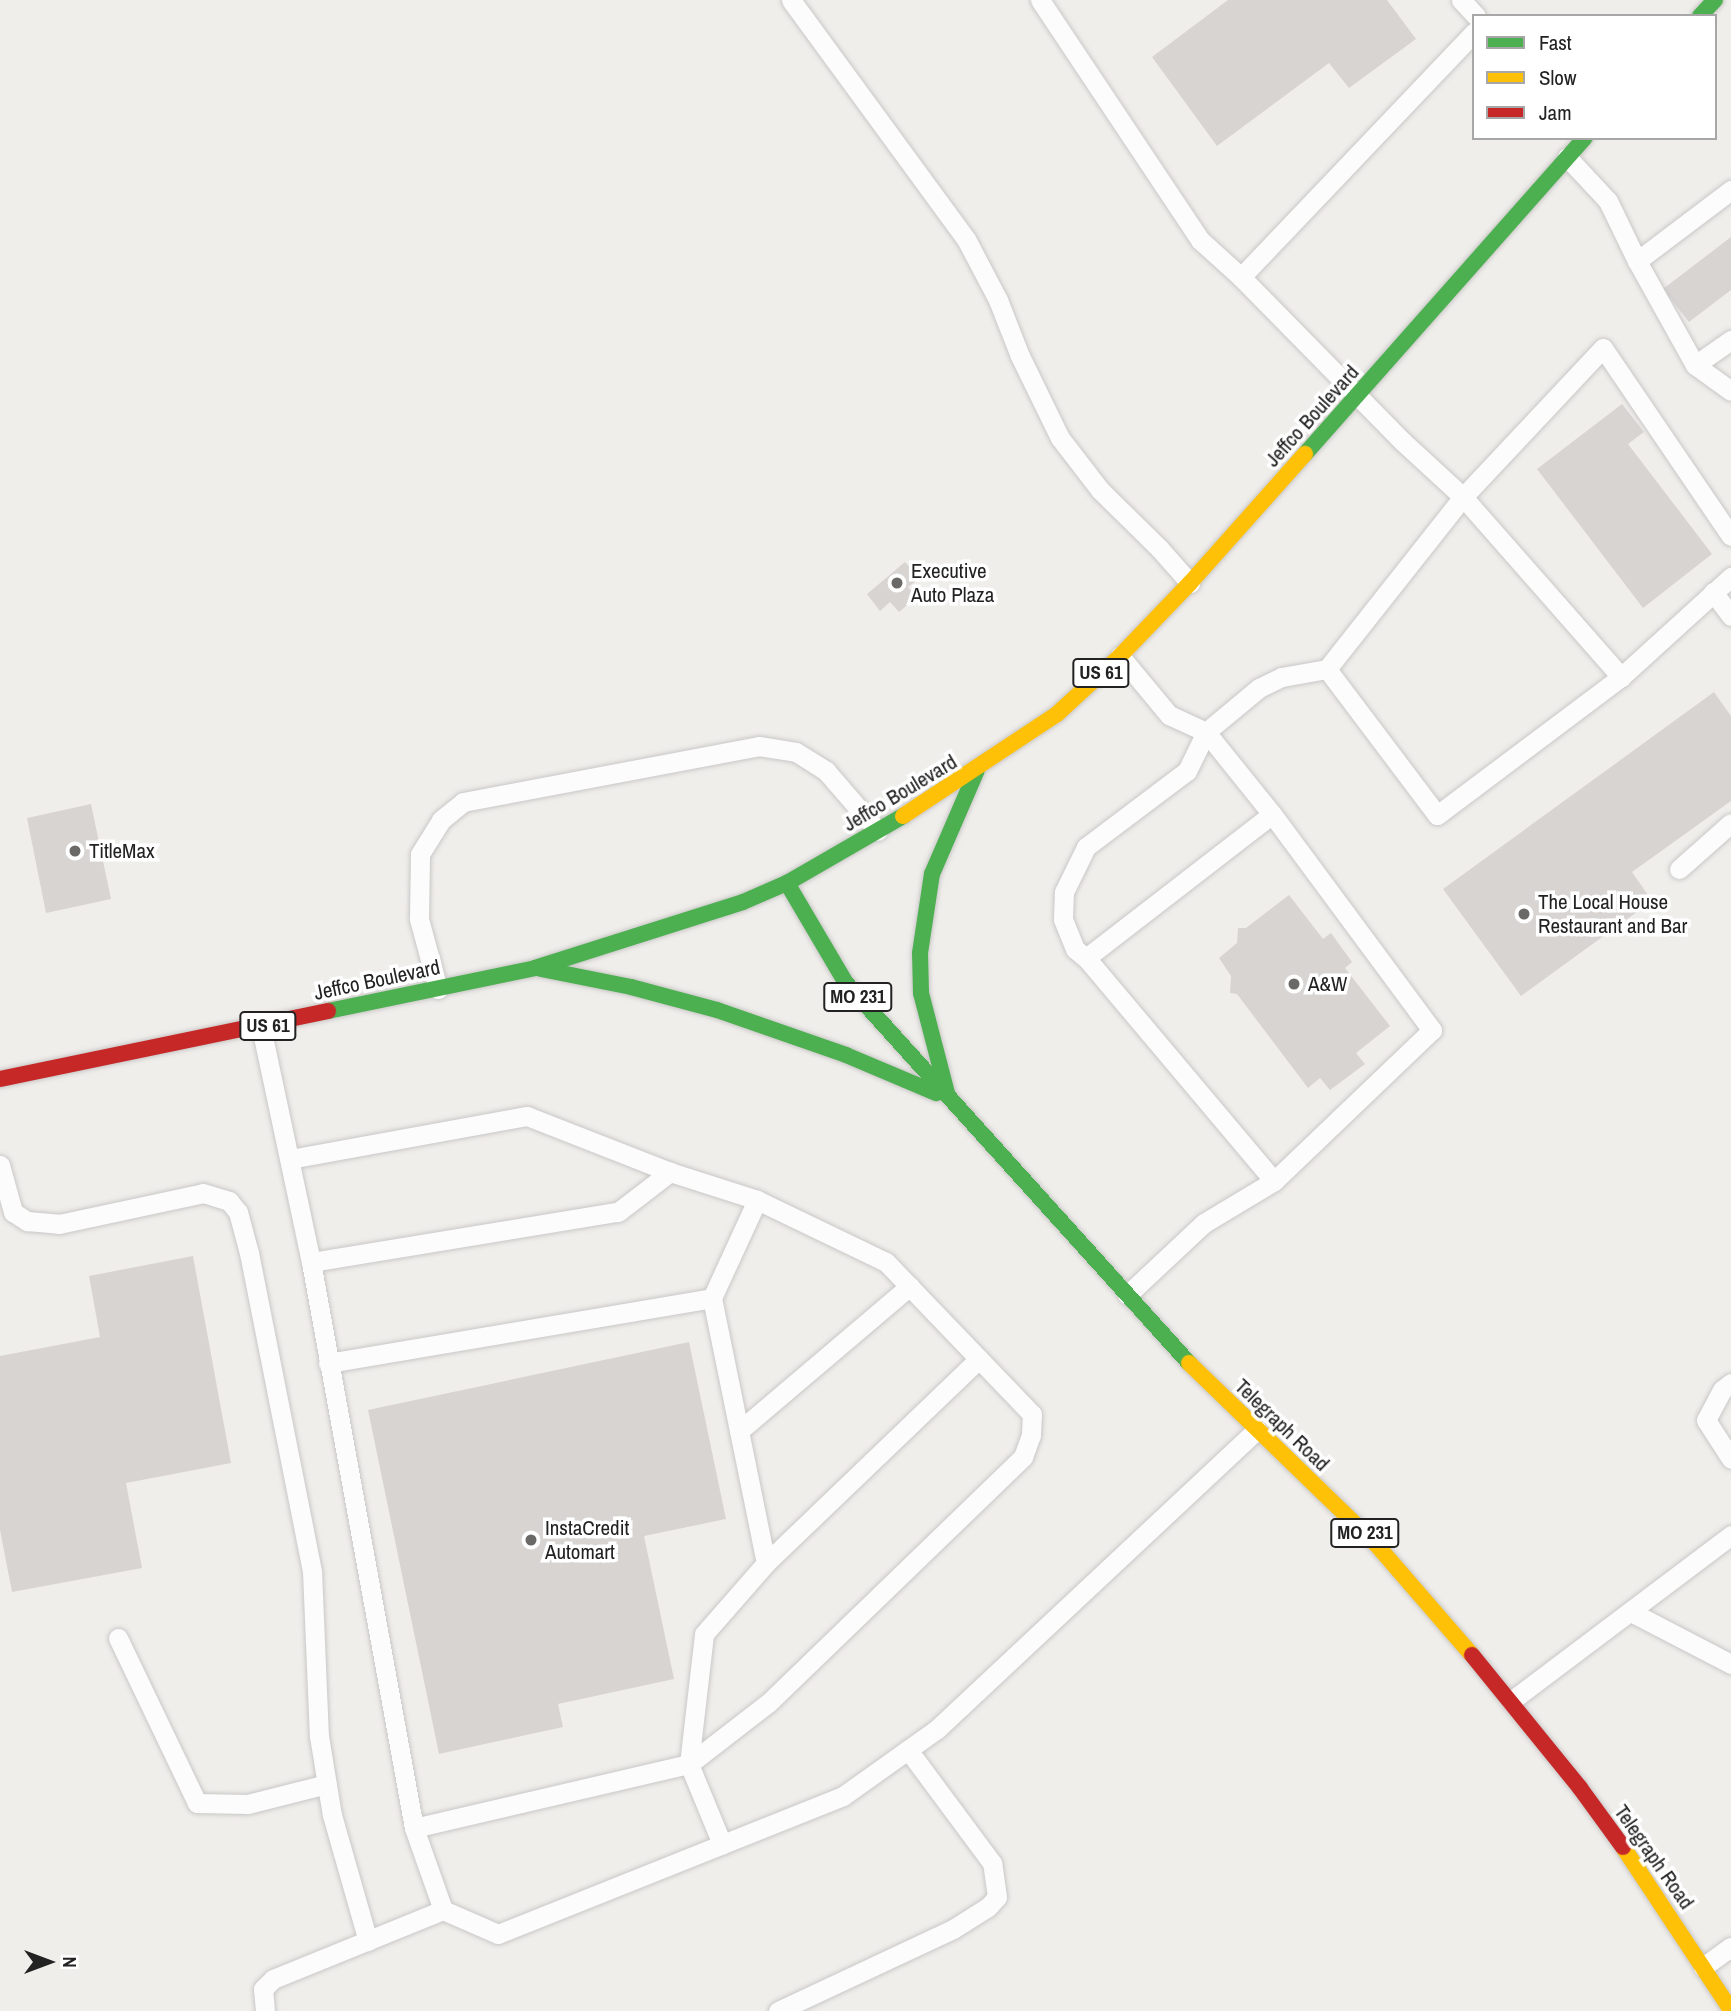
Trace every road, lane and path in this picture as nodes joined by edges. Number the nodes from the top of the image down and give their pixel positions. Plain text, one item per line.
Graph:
1 (791, 0) edge
2 (1040, 0) edge
3 (1461, 0) edge
4 (1716, 0) edge
5 (1474, 14) edge
6 (1702, 14) edge
7 (1472, 34) edge
8 (1583, 140) edge
9 (1567, 157) junction
10 (1731, 190) edge
11 (1637, 261) junction
12 (1241, 277) junction
13 (1731, 341) edge
14 (1695, 365) junction
15 (1731, 391) edge
16 (1358, 396) junction
17 (1463, 497) junction
18 (1731, 536) edge
19 (1731, 576) edge
20 (1190, 583) junction
21 (1713, 592) junction
22 (1731, 616) edge
23 (1119, 656) junction
24 (1327, 670) junction
25 (1620, 677) junction
26 (1206, 732) junction
27 (977, 770) junction
28 (1272, 814) junction
29 (1731, 823) edge
30 (878, 831) junction
31 (1679, 869) dead end
32 (788, 883) junction
33 (1086, 958) junction
34 (535, 968) junction
35 (438, 989) junction
36 (261, 1027) junction
37 (0, 1079) edge
38 (948, 1098) junction
39 (290, 1159) junction
40 (0, 1164) edge
41 (670, 1172) junction
42 (1274, 1181) junction
43 (757, 1200) junction
44 (311, 1262) junction
45 (910, 1286) junction
46 (1127, 1295) junction
47 (712, 1298) junction
48 (979, 1359) junction
49 (328, 1363) junction
50 (1731, 1383) edge
51 (1257, 1430) junction
52 (739, 1431) junction
53 (1731, 1459) edge
54 (1731, 1535) edge
55 (766, 1563) junction
56 (1631, 1612) junction
57 (118, 1638) dead end
58 (1731, 1664) edge
59 (1511, 1701) junction
60 (908, 1749) junction
61 (689, 1764) junction
62 (327, 1784) junction
63 (414, 1828) junction
64 (722, 1844) junction
65 (443, 1910) junction
66 (368, 1941) junction
67 (1731, 1947) edge
68 (1703, 1967) junction
69 (1731, 2010) edge
70 (265, 2011) edge
71 (778, 2011) edge

1 - 20 lane
2 - 12 lane
3 - 5 lane
4 - 6 main road
7 - 12 lane
8 - 9 main road, Jeffco Boulevard / US 61
9 - 11 lane
9 - 16 main road, Jeffco Boulevard / US 61
10 - 11 lane
11 - 14 lane
12 - 16 lane
13 - 14 lane
14 - 15 lane
16 - 17 lane
16 - 20 main road, Jeffco Boulevard / US 61
17 - 18 lane
17 - 24 lane
17 - 25 lane
19 - 21 lane
20 - 23 main road, Jeffco Boulevard / US 61
21 - 22 lane
21 - 25 lane
23 - 26 lane
23 - 27 main road, Jeffco Boulevard / US 61
24 - 25 lane
24 - 26 lane
26 - 28 lane
26 - 33 lane
27 - 30 main road, Jeffco Boulevard / US 61
27 - 38 main road
28 - 33 lane
28 - 42 lane
29 - 31 lane
30 - 32 main road, Jeffco Boulevard / US 61
30 - 35 lane
32 - 34 main road, Jeffco Boulevard / US 61
32 - 38 main road, Telegraph Road / MO 231
33 - 42 lane
34 - 35 main road, Jeffco Boulevard / US 61
34 - 38 main road
35 - 36 main road, Jeffco Boulevard / US 61
36 - 37 main road, Jeffco Boulevard / US 61
36 - 39 lane
38 - 46 main road, Telegraph Road / MO 231
39 - 41 lane
39 - 44 lane
40 - 62 lane
41 - 43 lane
41 - 44 lane
42 - 46 lane
43 - 45 lane
43 - 47 lane
44 - 49 lane
45 - 48 lane
45 - 52 lane
46 - 51 main road, Telegraph Road / MO 231
47 - 49 lane
47 - 52 lane
48 - 55 lane
48 - 61 lane
49 - 63 lane
50 - 53 lane
51 - 59 main road, Telegraph Road / MO 231
51 - 60 lane
52 - 55 lane
54 - 56 lane
55 - 61 lane
56 - 58 lane
56 - 59 lane
57 - 62 lane
59 - 68 main road, Telegraph Road / MO 231
60 - 64 lane
60 - 71 lane
61 - 63 lane
61 - 64 lane
62 - 66 lane
63 - 65 lane
64 - 65 lane
65 - 66 lane
66 - 70 lane
67 - 68 lane
68 - 69 main road, Telegraph Road / MO 231

